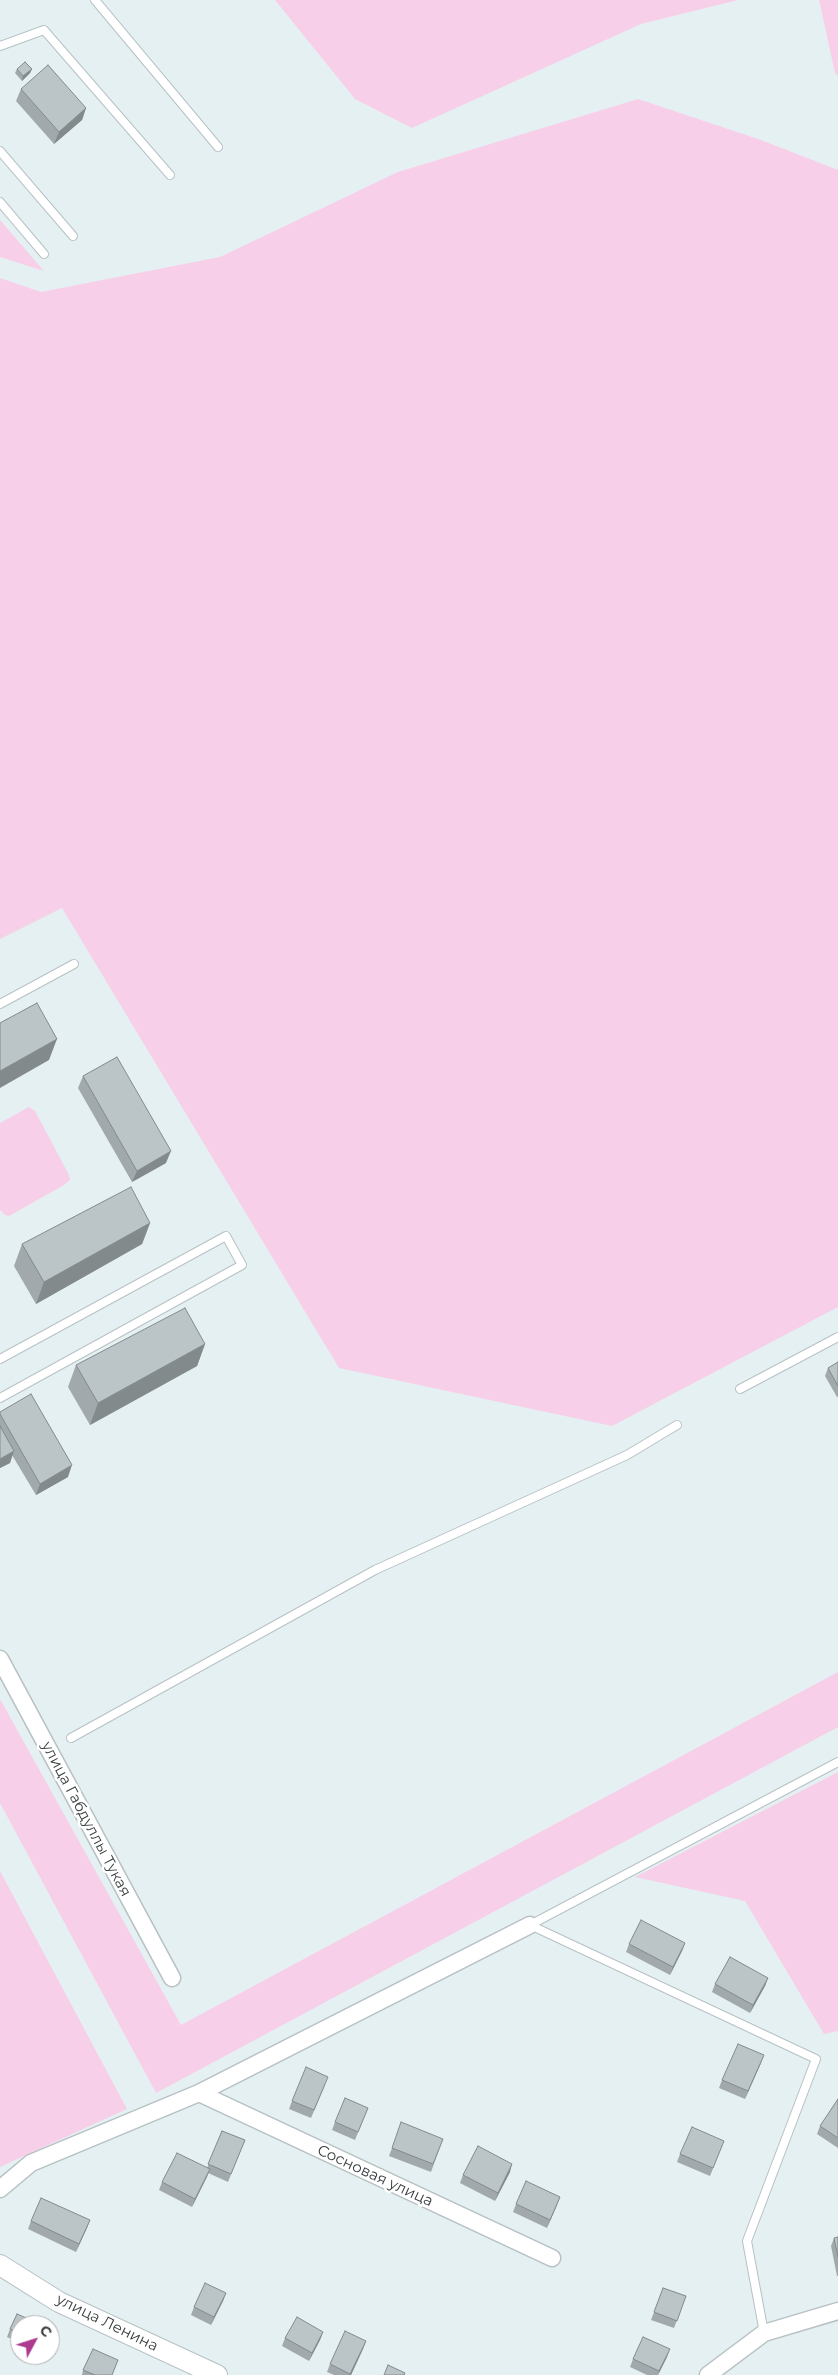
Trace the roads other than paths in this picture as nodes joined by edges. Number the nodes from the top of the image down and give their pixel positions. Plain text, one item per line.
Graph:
1 (95, 0) edge
2 (0, 46) edge
3 (218, 147) dead end
4 (0, 151) edge
5 (170, 175) dead end
6 (0, 202) edge
7 (73, 236) dead end
8 (44, 254) dead end
9 (74, 964) dead end
10 (0, 1004) edge
11 (838, 1337) edge
12 (0, 1359) edge
13 (740, 1389) dead end
14 (0, 1398) edge
15 (677, 1425) dead end
16 (0, 1659) edge
17 (71, 1738) dead end
18 (838, 1762) edge
19 (530, 1925) junction
20 (172, 1978) dead end
21 (199, 2093) junction
22 (0, 2189) edge
23 (552, 2258) dead end
24 (0, 2265) edge
25 (838, 2311) edge
26 (764, 2333) junction
27 (217, 2375) edge
28 (708, 2375) edge

1 - 3 lane
2 - 5 lane
4 - 7 lane
6 - 8 lane
9 - 10 lane
11 - 13 lane
12 - 14 lane
15 - 17 lane
16 - 20 street, улица Габдуллы Тукая
18 - 19 lane
19 - 21 street
19 - 26 lane
21 - 22 street
21 - 23 street, Сосновая улица
24 - 27 street, улица Ленина
25 - 26 street
26 - 28 street

